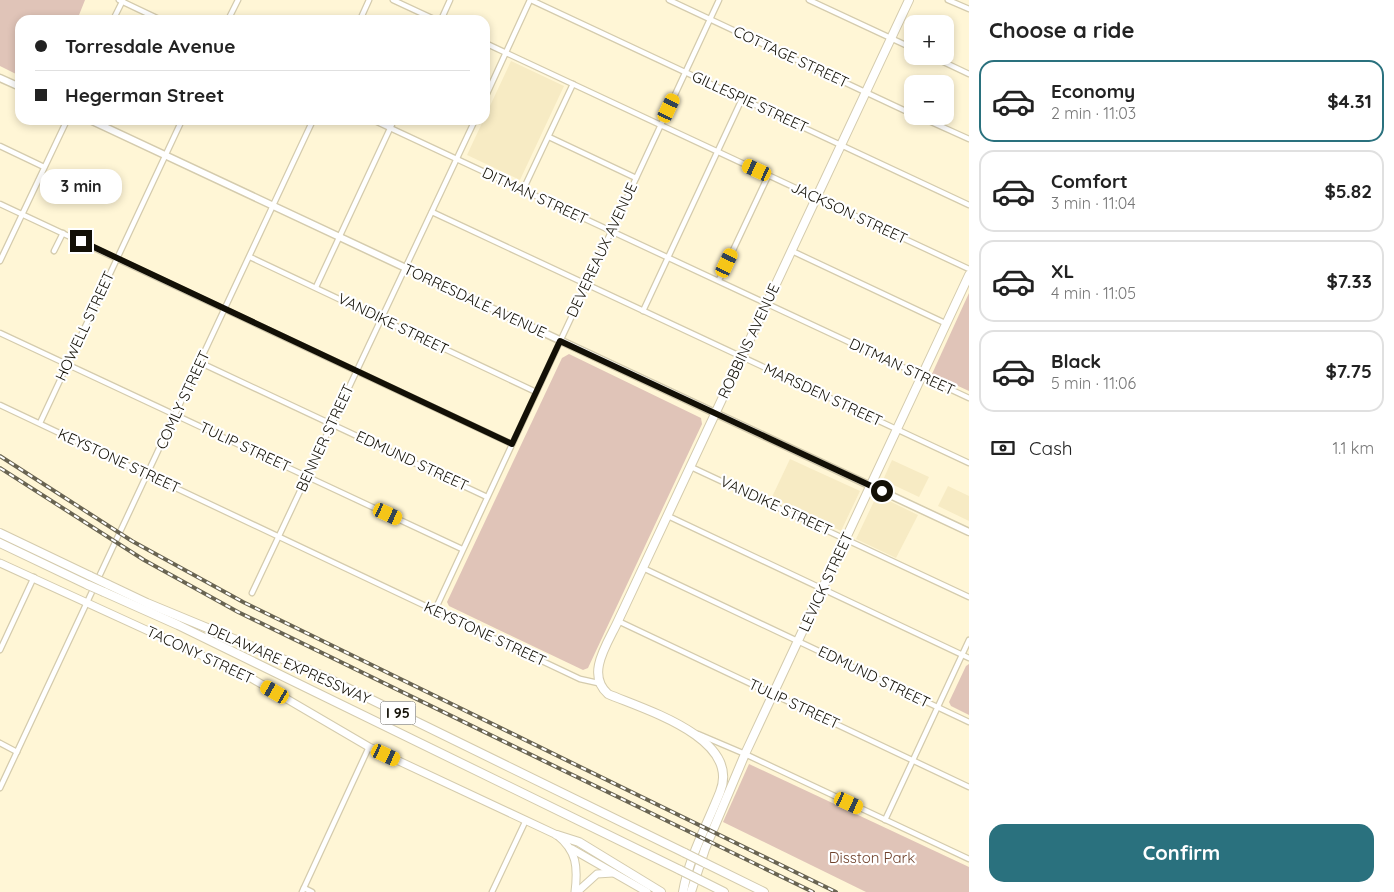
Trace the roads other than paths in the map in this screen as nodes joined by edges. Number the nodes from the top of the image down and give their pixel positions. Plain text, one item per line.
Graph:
1 (121, 0) edge
2 (238, 0) edge
3 (369, 0) edge
4 (393, 0) edge
5 (450, 0) edge
6 (531, 0) edge
7 (669, 0) edge
8 (719, 0) edge
9 (809, 0) edge
10 (909, 0) edge
11 (948, 0) edge
12 (969, 9) edge
13 (116, 15) edge
14 (151, 15) edge
15 (230, 15) edge
16 (362, 15) edge
17 (425, 15) edge
18 (443, 15) edge
19 (710, 19) junction
20 (891, 38) junction
21 (904, 44) edge
22 (490, 45) edge
23 (506, 53) junction
24 (950, 65) edge
25 (685, 72) junction
26 (969, 74) edge
27 (0, 78) edge
28 (573, 84) junction
29 (15, 85) edge
30 (490, 87) edge
31 (866, 92) junction
32 (742, 99) junction
33 (904, 110) edge
34 (64, 125) edge
35 (101, 125) edge
36 (180, 125) edge
37 (311, 125) edge
38 (384, 125) edge
39 (392, 125) edge
40 (472, 125) edge
41 (661, 125) junction
42 (937, 125) edge
43 (390, 128) junction
44 (549, 137) junction
45 (969, 140) edge
46 (842, 145) junction
47 (0, 146) edge
48 (717, 152) junction
49 (165, 155) junction
50 (456, 159) junction
51 (44, 167) junction
52 (768, 176) junction
53 (636, 178) junction
54 (523, 190) junction
55 (816, 198) junction
56 (0, 204) edge
57 (969, 205) edge
58 (273, 206) junction
59 (432, 212) junction
60 (22, 214) junction
61 (611, 232) junction
62 (63, 233) junction
63 (340, 237) junction
64 (54, 251) dead end
65 (792, 251) junction
66 (250, 257) junction
67 (117, 258) junction
68 (668, 258) junction
69 (0, 261) edge
70 (405, 268) junction
71 (969, 269) edge
72 (969, 275) edge
73 (719, 280) junction
74 (586, 284) junction
75 (316, 287) junction
76 (767, 303) junction
77 (225, 309) junction
78 (643, 311) junction
79 (382, 319) junction
80 (947, 324) junction
81 (0, 334) edge
82 (560, 341) junction
83 (742, 357) junction
84 (201, 362) junction
85 (67, 365) junction
86 (357, 371) junction
87 (922, 376) junction
88 (536, 392) junction
89 (969, 398) edge
90 (0, 405) edge
91 (715, 414) junction
92 (175, 415) junction
93 (40, 423) junction
94 (333, 423) junction
95 (897, 429) junction
96 (512, 444) junction
97 (969, 463) edge
98 (691, 467) junction
99 (148, 475) junction
100 (308, 476) junction
101 (871, 486) junction
102 (487, 496) junction
103 (668, 516) junction
104 (969, 532) edge
105 (0, 533) edge
106 (278, 537) junction
107 (846, 538) junction
108 (0, 543) edge
109 (462, 549) junction
110 (0, 563) edge
111 (643, 568) junction
112 (34, 577) junction
113 (823, 588) junction
114 (252, 593) dead end
115 (969, 597) edge
116 (89, 602) junction
117 (435, 610) junction
118 (618, 621) junction
119 (798, 640) junction
120 (969, 640) edge
121 (0, 650) edge
122 (963, 654) junction
123 (969, 658) edge
124 (598, 683) junction
125 (774, 694) junction
126 (938, 707) junction
127 (969, 722) edge
128 (693, 732) junction
129 (0, 743) edge
130 (369, 747) junction
131 (17, 752) junction
132 (745, 754) junction
133 (913, 761) junction
134 (969, 787) edge
135 (0, 788) edge
136 (527, 819) junction
137 (885, 820) junction
138 (557, 835) junction
139 (572, 849) junction
140 (969, 860) edge
141 (613, 873) junction
142 (303, 890) edge
143 (689, 890) edge
144 (312, 892) edge
145 (492, 892) edge
146 (576, 892) edge
147 (648, 892) edge
148 (661, 892) edge
149 (675, 892) edge
150 (724, 892) edge
151 (764, 892) edge

1 - 13 street
1 - 14 street
2 - 15 street
3 - 16 street
4 - 17 street
5 - 18 street
6 - 23 street
6 - 25 street, GILLESPIE STREET
7 - 19 street, COTTAGE STREET
8 - 19 street, DEVEREAUX AVENUE
9 - 20 street
10 - 20 highway, ROBBINS AVENUE
11 - 12 street
19 - 25 street, DEVEREAUX AVENUE
19 - 31 street, COTTAGE STREET
20 - 21 street
20 - 31 highway, ROBBINS AVENUE
22 - 23 street, JACKSON STREET
23 - 28 street, JACKSON STREET
23 - 30 street
24 - 26 street
25 - 32 street, GILLESPIE STREET
25 - 41 street, DEVEREAUX AVENUE
27 - 29 street
28 - 41 street, JACKSON STREET
28 - 44 street
31 - 33 street, COTTAGE STREET
31 - 46 highway, ROBBINS AVENUE
32 - 46 street, GILLESPIE STREET
32 - 48 street
34 - 51 street
35 - 49 street, TORRESDALE AVENUE
36 - 49 street, HOWELL STREET
37 - 58 street, COMLY STREET
38 - 43 street, DITMAN STREET
39 - 43 street
40 - 50 street, BENNER STREET
41 - 48 street, JACKSON STREET
41 - 53 street, DEVEREAUX AVENUE
42 - 45 street
43 - 50 street, DITMAN STREET
43 - 63 street
44 - 53 street
44 - 54 street
46 - 55 highway, ROBBINS AVENUE
46 - 57 street, GILLESPIE STREET
47 - 51 street
48 - 52 street, JACKSON STREET
48 - 68 street
49 - 58 street, TORRESDALE AVENUE
49 - 67 street, HOWELL STREET
50 - 54 street, DITMAN STREET
50 - 59 street, BENNER STREET
51 - 60 street
52 - 55 street, JACKSON STREET
52 - 73 street
53 - 61 street, DEVEREAUX AVENUE
54 - 61 street, DITMAN STREET
55 - 65 highway, ROBBINS AVENUE
55 - 71 street, JACKSON STREET
56 - 60 street
58 - 63 street, TORRESDALE AVENUE
58 - 66 street, COMLY STREET
59 - 70 street, BENNER STREET
59 - 74 street, MARSDEN STREET
60 - 62 street
60 - 69 street
61 - 68 street, DITMAN STREET
61 - 74 street, DEVEREAUX AVENUE
62 - 64 street
62 - 67 street
63 - 70 street, TORRESDALE AVENUE
63 - 75 street
65 - 76 highway, ROBBINS AVENUE
65 - 80 street
66 - 75 street, VANDIKE STREET
66 - 77 street, COMLY STREET
67 - 77 street
67 - 85 street, HOWELL STREET
68 - 73 street, DITMAN STREET
68 - 78 street
70 - 79 street, BENNER STREET
70 - 82 street, TORRESDALE AVENUE
72 - 80 highway, LEVICK STREET
73 - 76 street, DITMAN STREET
74 - 78 street, MARSDEN STREET
74 - 82 street, DEVEREAUX AVENUE
75 - 79 street, VANDIKE STREET
76 - 83 highway, ROBBINS AVENUE
76 - 87 street, DITMAN STREET
77 - 84 street, COMLY STREET
77 - 86 street
78 - 83 street, MARSDEN STREET
79 - 86 street, BENNER STREET
79 - 88 street, VANDIKE STREET
80 - 87 highway, LEVICK STREET
81 - 85 street, TULIP STREET
82 - 88 street, DEVEREAUX AVENUE
82 - 91 street, TORRESDALE AVENUE
83 - 91 highway, ROBBINS AVENUE
83 - 95 street, MARSDEN STREET
84 - 92 street, COMLY STREET
84 - 94 street, EDMUND STREET
85 - 92 street, TULIP STREET
85 - 93 street, HOWELL STREET
86 - 94 street, BENNER STREET
86 - 96 street
87 - 89 street, DITMAN STREET
87 - 95 highway, LEVICK STREET
88 - 96 street, DEVEREAUX AVENUE
90 - 93 street, KEYSTONE STREET
91 - 98 highway, ROBBINS AVENUE
91 - 101 street, TORRESDALE AVENUE
92 - 99 street, COMLY STREET
92 - 100 street, TULIP STREET
93 - 99 street, KEYSTONE STREET
94 - 100 street, BENNER STREET
94 - 102 street, EDMUND STREET
95 - 97 street, MARSDEN STREET
95 - 101 highway, LEVICK STREET
96 - 102 street, DEVEREAUX AVENUE
98 - 103 highway, ROBBINS AVENUE
98 - 107 street, VANDIKE STREET
99 - 106 street, KEYSTONE STREET
99 - 116 street, COMLY STREET
100 - 106 street, BENNER STREET
100 - 109 street, TULIP STREET
101 - 104 street, TORRESDALE AVENUE
101 - 107 highway, LEVICK STREET
102 - 109 street, DEVEREAUX AVENUE
103 - 111 highway, ROBBINS AVENUE
103 - 113 street
105 - 151 highway, DELAWARE EXPRESSWAY / I 95, bridge
106 - 114 street, BENNER STREET
106 - 117 street, KEYSTONE STREET
107 - 113 highway, LEVICK STREET
107 - 115 street, VANDIKE STREET
108 - 150 highway, DELAWARE EXPRESSWAY / I 95, bridge
109 - 117 street, DEVEREAUX AVENUE
110 - 112 main road, TACONY STREET
111 - 118 highway, ROBBINS AVENUE
111 - 119 street, EDMUND STREET
112 - 116 main road, TACONY STREET
112 - 121 street
113 - 119 highway, LEVICK STREET
113 - 122 street
116 - 130 main road, TACONY STREET
116 - 131 street, COMLY STREET
117 - 124 street, KEYSTONE STREET
118 - 124 highway, ROBBINS AVENUE
118 - 125 street, TULIP STREET
119 - 125 highway, LEVICK STREET
119 - 126 street, EDMUND STREET
120 - 122 street
122 - 123 street
122 - 126 street
124 - 128 highway, KEYSTONE STREET
125 - 132 highway, LEVICK STREET
125 - 133 street, TULIP STREET
126 - 127 street, EDMUND STREET
126 - 133 street
128 - 132 street, KEYSTONE STREET
128 - 143 highway
129 - 131 street
130 - 136 main road, TACONY STREET
130 - 142 street
131 - 135 street, COMLY STREET
132 - 137 street, KEYSTONE STREET
132 - 143 highway, LEVICK STREET
133 - 134 street, TULIP STREET
133 - 137 street
136 - 138 main road, TACONY STREET
136 - 145 street
137 - 140 street, KEYSTONE STREET
138 - 139 main road, TACONY STREET
138 - 148 highway
139 - 141 main road, TACONY STREET
139 - 146 main road
141 - 146 main road
141 - 147 main road, TACONY STREET
142 - 144 street
143 - 149 highway

